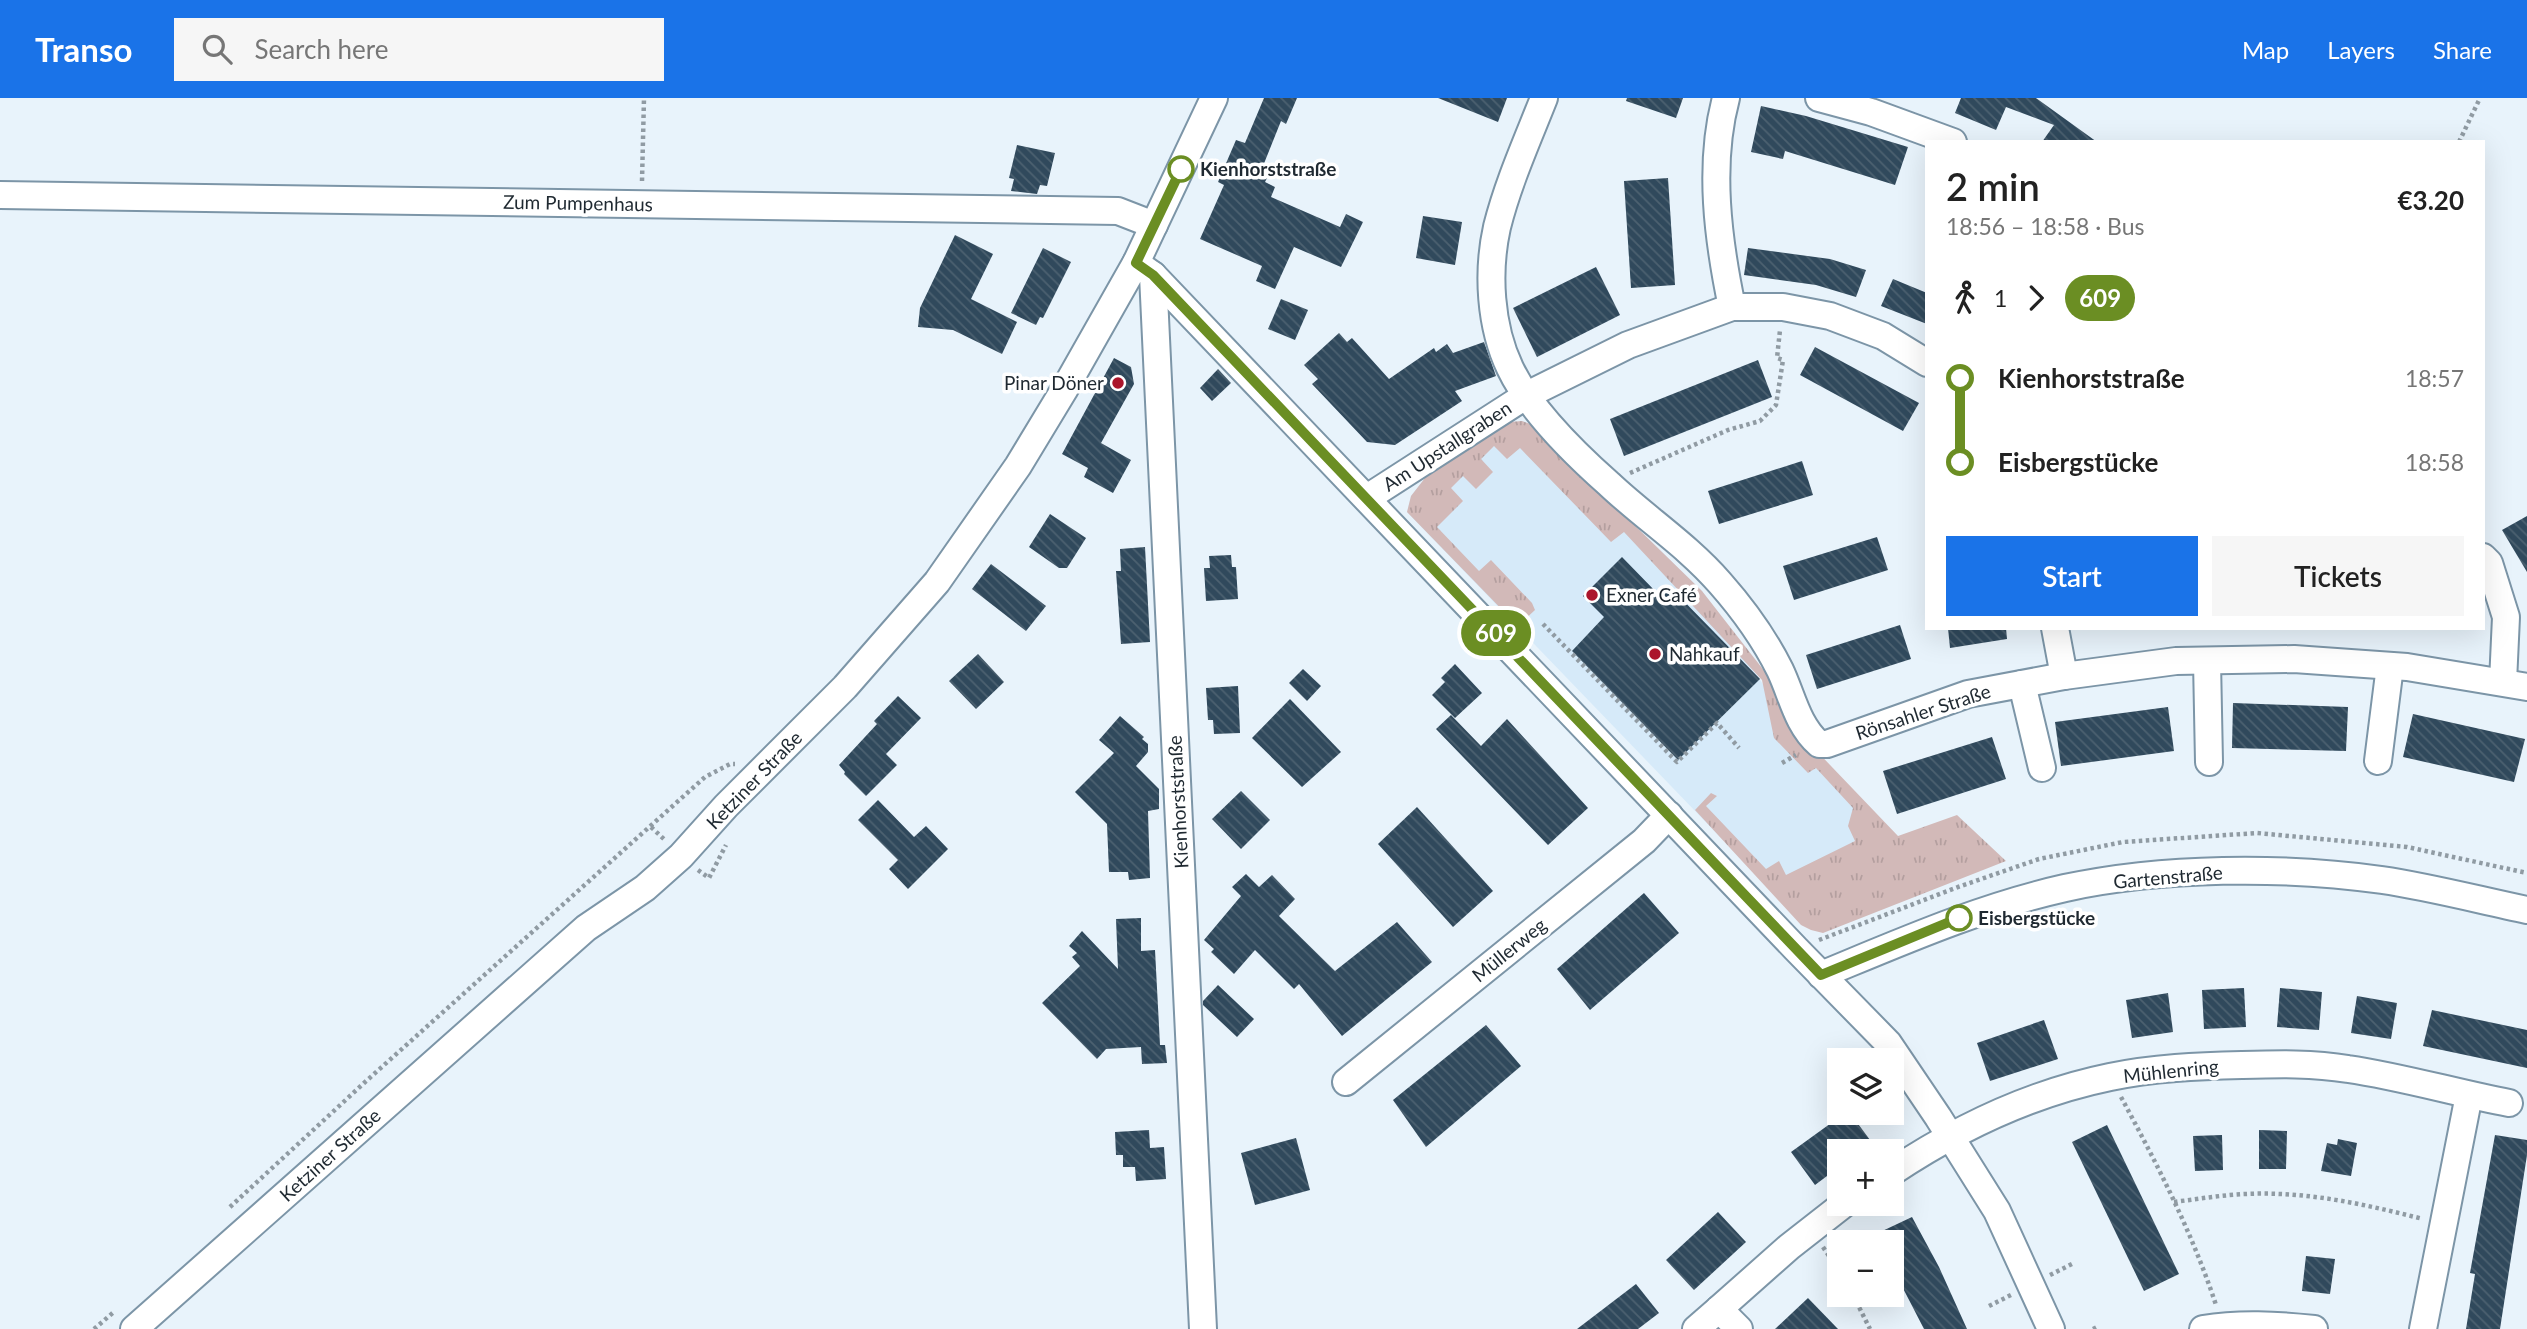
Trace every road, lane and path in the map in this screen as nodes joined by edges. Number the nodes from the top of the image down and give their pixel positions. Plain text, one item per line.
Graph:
1 (645, 98) edge
2 (1214, 98) edge
3 (1544, 98) edge
4 (1727, 98) edge
5 (1819, 98) edge
6 (2480, 98) edge
7 (1948, 140) edge
8 (2460, 140) edge
9 (0, 195) edge
10 (641, 204) junction
11 (1154, 225) junction
12 (1145, 269) junction
13 (1732, 307) junction
14 (1783, 307) junction
15 (1925, 362) edge
16 (1527, 395) junction
17 (1607, 483) junction
18 (1367, 498) junction
19 (2485, 559) edge
20 (1543, 624) dead end
21 (2056, 630) edge
22 (2207, 661) junction
23 (2390, 666) junction
24 (2064, 676) junction
25 (2022, 684) junction
26 (2515, 685) edge
27 (1739, 748) dead end
28 (2378, 761) dead end
29 (2209, 762) dead end
30 (2042, 768) dead end
31 (757, 775) junction
32 (1669, 816) junction
33 (2527, 910) edge
34 (1821, 975) junction
35 (2110, 1077) junction
36 (1346, 1082) dead end
37 (2469, 1095) junction
38 (2510, 1103) dead end
39 (1949, 1137) junction
40 (1904, 1165) edge
41 (2174, 1202) junction
42 (222, 1215) dead end
43 (1829, 1216) edge
44 (2443, 1224) junction
45 (123, 1304) dead end
46 (1859, 1307) edge
47 (1719, 1309) junction
48 (2213, 1327) edge
49 (94, 1329) edge
50 (134, 1329) edge
51 (1203, 1329) edge
52 (1696, 1329) edge
53 (1739, 1329) edge
54 (1870, 1329) edge
55 (2051, 1329) edge
56 (2314, 1329) edge
57 (2423, 1329) edge

1 - 10 path
2 - 11 street, Ketziner Straße
3 - 16 street, Am Upstallgraben
4 - 13 street
5 - 7 street
6 - 8 path
9 - 10 street, Zum Pumpenhaus
10 - 11 street, Zum Pumpenhaus
11 - 12 street, Ketziner Straße
12 - 18 street
12 - 31 street, Ketziner Straße
12 - 51 street, Kienhorststraße
13 - 14 street, Am Upstallgraben
13 - 16 street, Am Upstallgraben
14 - 15 street, Am Upstallgraben
14 - 17 path
16 - 17 street, Rönsahler Straße
16 - 18 street, Am Upstallgraben
17 - 25 street, Rönsahler Straße
18 - 32 street
19 - 26 street
20 - 27 path
21 - 24 street
22 - 23 street, Rönsahler Straße
22 - 24 street, Rönsahler Straße
22 - 29 street
23 - 26 street, Rönsahler Straße
23 - 28 street
24 - 25 street, Rönsahler Straße
25 - 30 street
31 - 42 path
31 - 50 street, Ketziner Straße
32 - 34 street
32 - 36 street, Müllerweg
33 - 34 street, Gartenstraße
34 - 39 street
35 - 37 street, Mühlenring
35 - 39 street, Mühlenring
35 - 41 path
37 - 38 street, Mühlenring
37 - 44 street
39 - 40 street, Mühlenring
39 - 55 street
41 - 44 path
41 - 48 path
43 - 47 street
44 - 57 street
45 - 49 path
46 - 54 path
47 - 52 street
47 - 53 street
48 - 56 street

